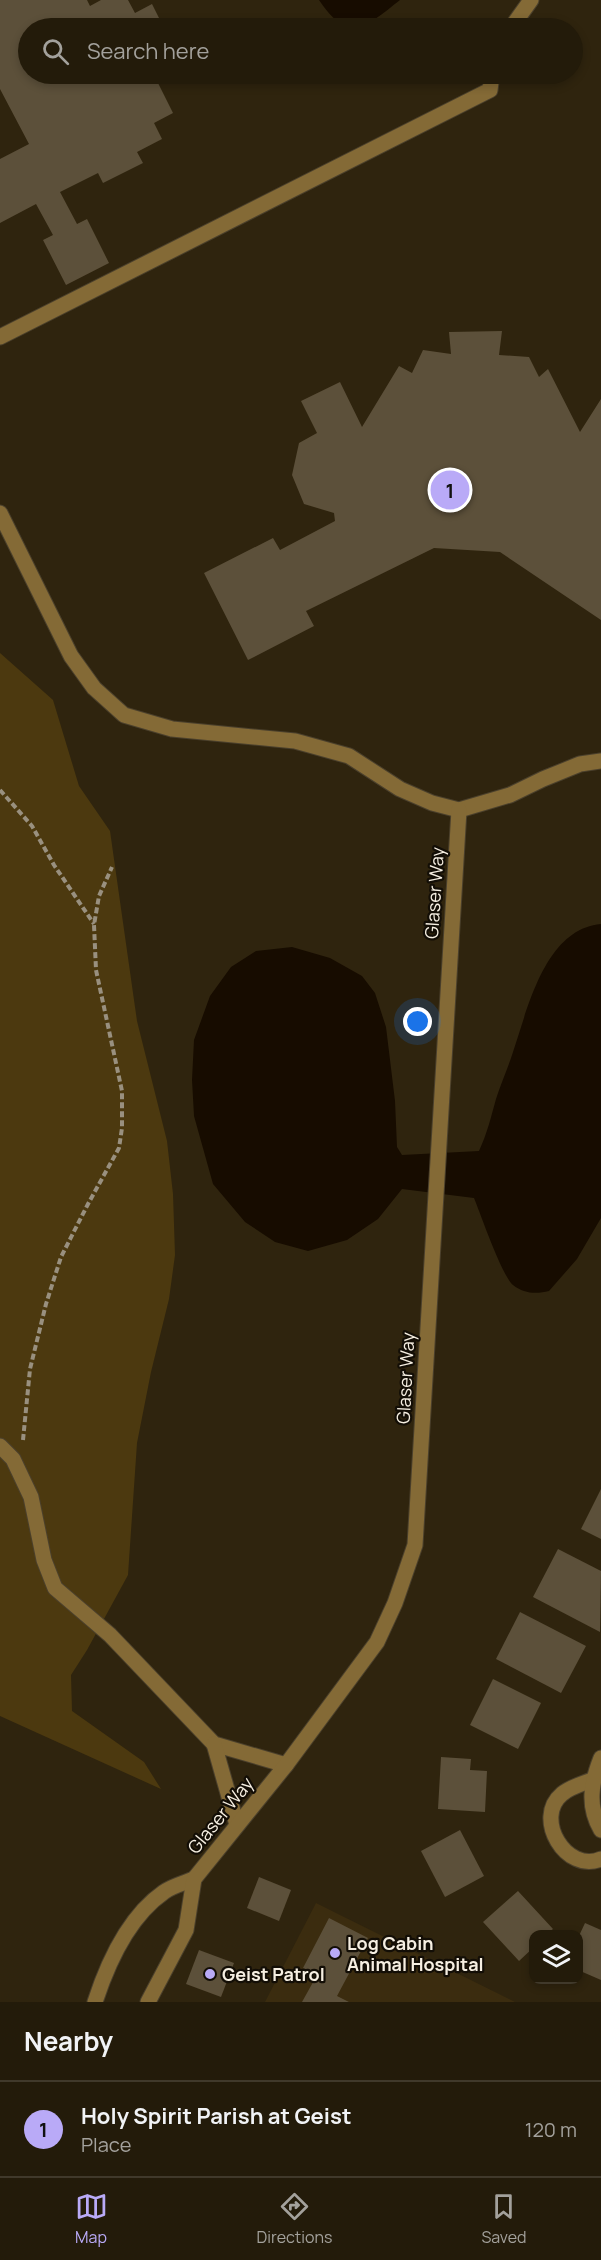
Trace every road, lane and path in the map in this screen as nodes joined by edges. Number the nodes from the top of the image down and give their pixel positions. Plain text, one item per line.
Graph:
1 (531, 0) edge
2 (519, 18) edge
3 (491, 84) edge
4 (0, 337) edge
5 (0, 513) edge
6 (601, 761) edge
7 (0, 790) edge
8 (459, 810) junction
9 (112, 867) dead end
10 (94, 925) junction
11 (0, 1446) edge
12 (13, 1459) junction
13 (214, 1744) junction
14 (601, 1758) edge
15 (286, 1765) junction
16 (592, 1780) junction
17 (237, 1826) junction
18 (599, 1827) edge
19 (601, 1859) edge
20 (194, 1879) junction
21 (95, 2002) edge
22 (148, 2002) edge

1 - 2 street
3 - 4 street
5 - 8 street
6 - 8 street
7 - 10 path
8 - 15 street, Glaser Way
9 - 10 path
10 - 12 path
11 - 12 street
12 - 13 street
13 - 15 street
13 - 17 street
14 - 16 street
15 - 17 street, Glaser Way
16 - 18 street
16 - 19 street
17 - 20 street, Glaser Way
20 - 21 street, Glaser Way
20 - 22 street, Glaser Way

